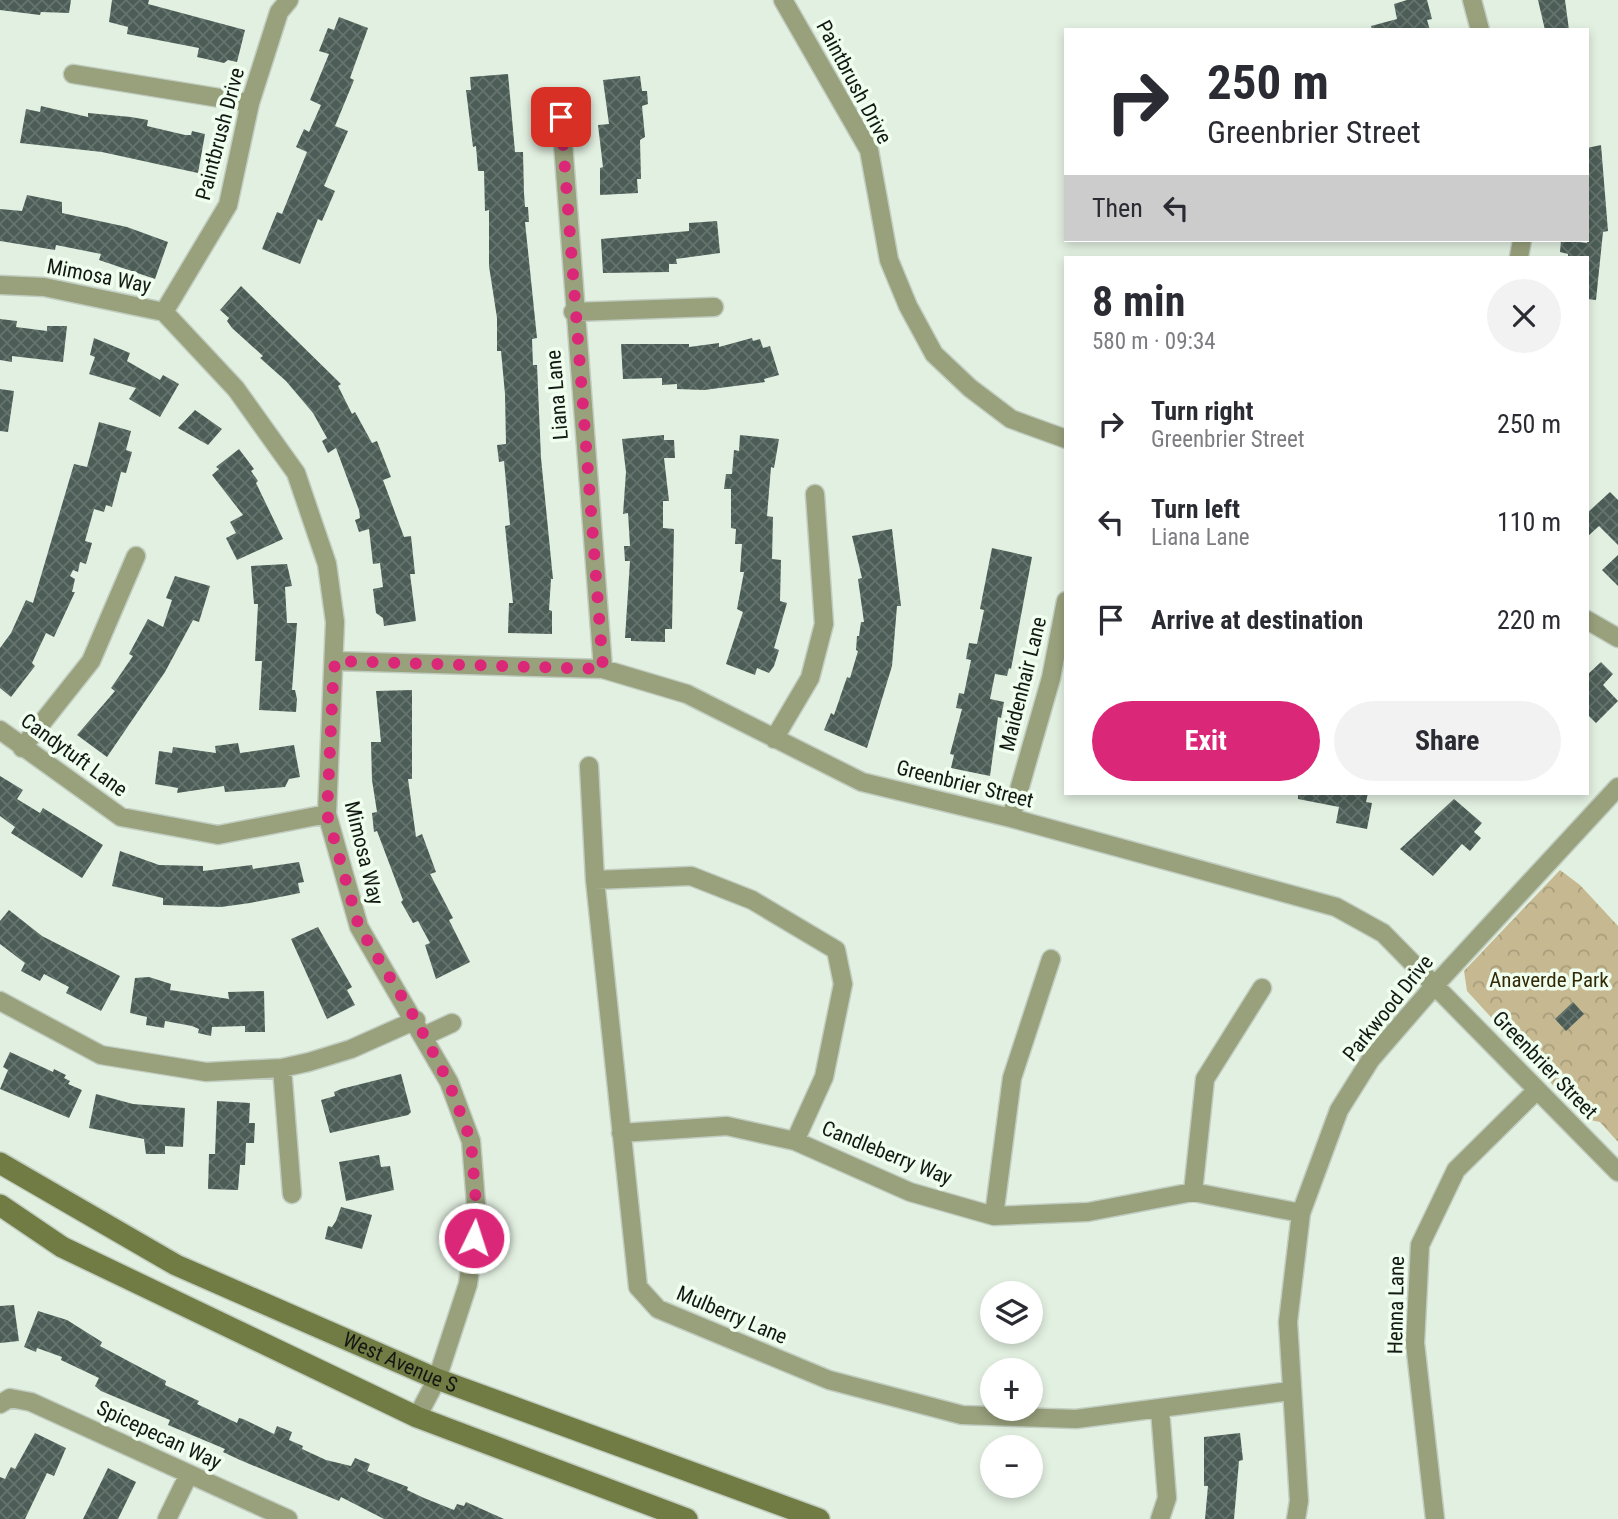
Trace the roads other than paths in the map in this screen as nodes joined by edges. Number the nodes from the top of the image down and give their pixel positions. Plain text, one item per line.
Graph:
1 (289, 0) edge
2 (783, 0) edge
3 (1472, 0) edge
4 (1479, 28) edge
5 (73, 74) dead end
6 (250, 103) junction
7 (561, 117) dead end
8 (0, 285) edge
9 (714, 307) dead end
10 (164, 312) junction
11 (573, 313) junction
12 (1064, 438) edge
13 (815, 494) dead end
14 (136, 556) dead end
15 (1064, 620) edge
16 (1589, 621) edge
17 (1618, 638) edge
18 (335, 661) junction
19 (603, 669) junction
20 (1058, 679) edge
21 (0, 730) edge
22 (774, 739) junction
23 (22, 748) junction
24 (589, 766) dead end
25 (1618, 787) edge
26 (327, 814) junction
27 (1011, 818) junction
28 (595, 880) junction
29 (1051, 959) dead end
30 (1436, 984) junction
31 (1262, 988) dead end
32 (0, 1000) edge
33 (416, 1020) junction
34 (452, 1023) dead end
35 (424, 1037) junction
36 (282, 1068) junction
37 (1536, 1091) junction
38 (621, 1133) junction
39 (795, 1140) junction
40 (0, 1163) edge
41 (1618, 1171) edge
42 (1193, 1192) junction
43 (292, 1194) dead end
44 (0, 1205) edge
45 (1301, 1213) junction
46 (994, 1216) junction
47 (437, 1379) junction
48 (1290, 1391) junction
49 (5, 1401) edge
50 (1160, 1410) junction
51 (417, 1417) junction
52 (189, 1474) junction
53 (167, 1519) edge
54 (288, 1519) edge
55 (687, 1519) edge
56 (819, 1519) edge
57 (1160, 1519) edge
58 (1296, 1519) edge
59 (1435, 1519) edge

1 - 6 street, Paintbrush Drive
2 - 12 street, Paintbrush Drive
3 - 4 street
5 - 6 street
6 - 10 street, Paintbrush Drive
7 - 11 street, Liana Lane
8 - 10 street, Mimosa Way
9 - 11 street
10 - 18 street, Mimosa Way
11 - 19 street, Liana Lane
13 - 22 street
14 - 23 street
15 - 20 street, Maidenhair Lane
16 - 17 street
18 - 19 street, Greenbrier Street
18 - 26 street, Mimosa Way
19 - 22 street, Greenbrier Street
20 - 27 street, Maidenhair Lane
21 - 23 street, Candytuft Lane
22 - 27 street, Greenbrier Street
23 - 26 street, Candytuft Lane
24 - 28 street, Mulberry Lane
25 - 30 street, Parkwood Drive
26 - 33 street, Mimosa Way
27 - 30 street, Greenbrier Street
28 - 38 street, Mulberry Lane
28 - 39 street
29 - 46 street
30 - 37 street, Greenbrier Street
30 - 45 street, Parkwood Drive
31 - 42 street
32 - 36 street
33 - 35 street, Mimosa Way
33 - 36 street
34 - 35 street
35 - 47 street, Mimosa Way
36 - 43 street
37 - 41 street, Greenbrier Street
37 - 59 street, Henna Lane
38 - 39 street, Candleberry Way
38 - 50 street, Mulberry Lane
39 - 46 street, Candleberry Way
40 - 47 street, West Avenue S
42 - 45 street, Candleberry Way
42 - 46 street, Candleberry Way
44 - 51 street, West Avenue S
45 - 48 street, Parkwood Drive
47 - 51 street, Mimosa Way
47 - 56 street, West Avenue S
48 - 50 street, Mulberry Lane
48 - 58 street, Parkwood Drive
49 - 52 street, Spicepecan Way
50 - 57 street
51 - 55 street, West Avenue S
52 - 53 street
52 - 54 street, Spicepecan Way

